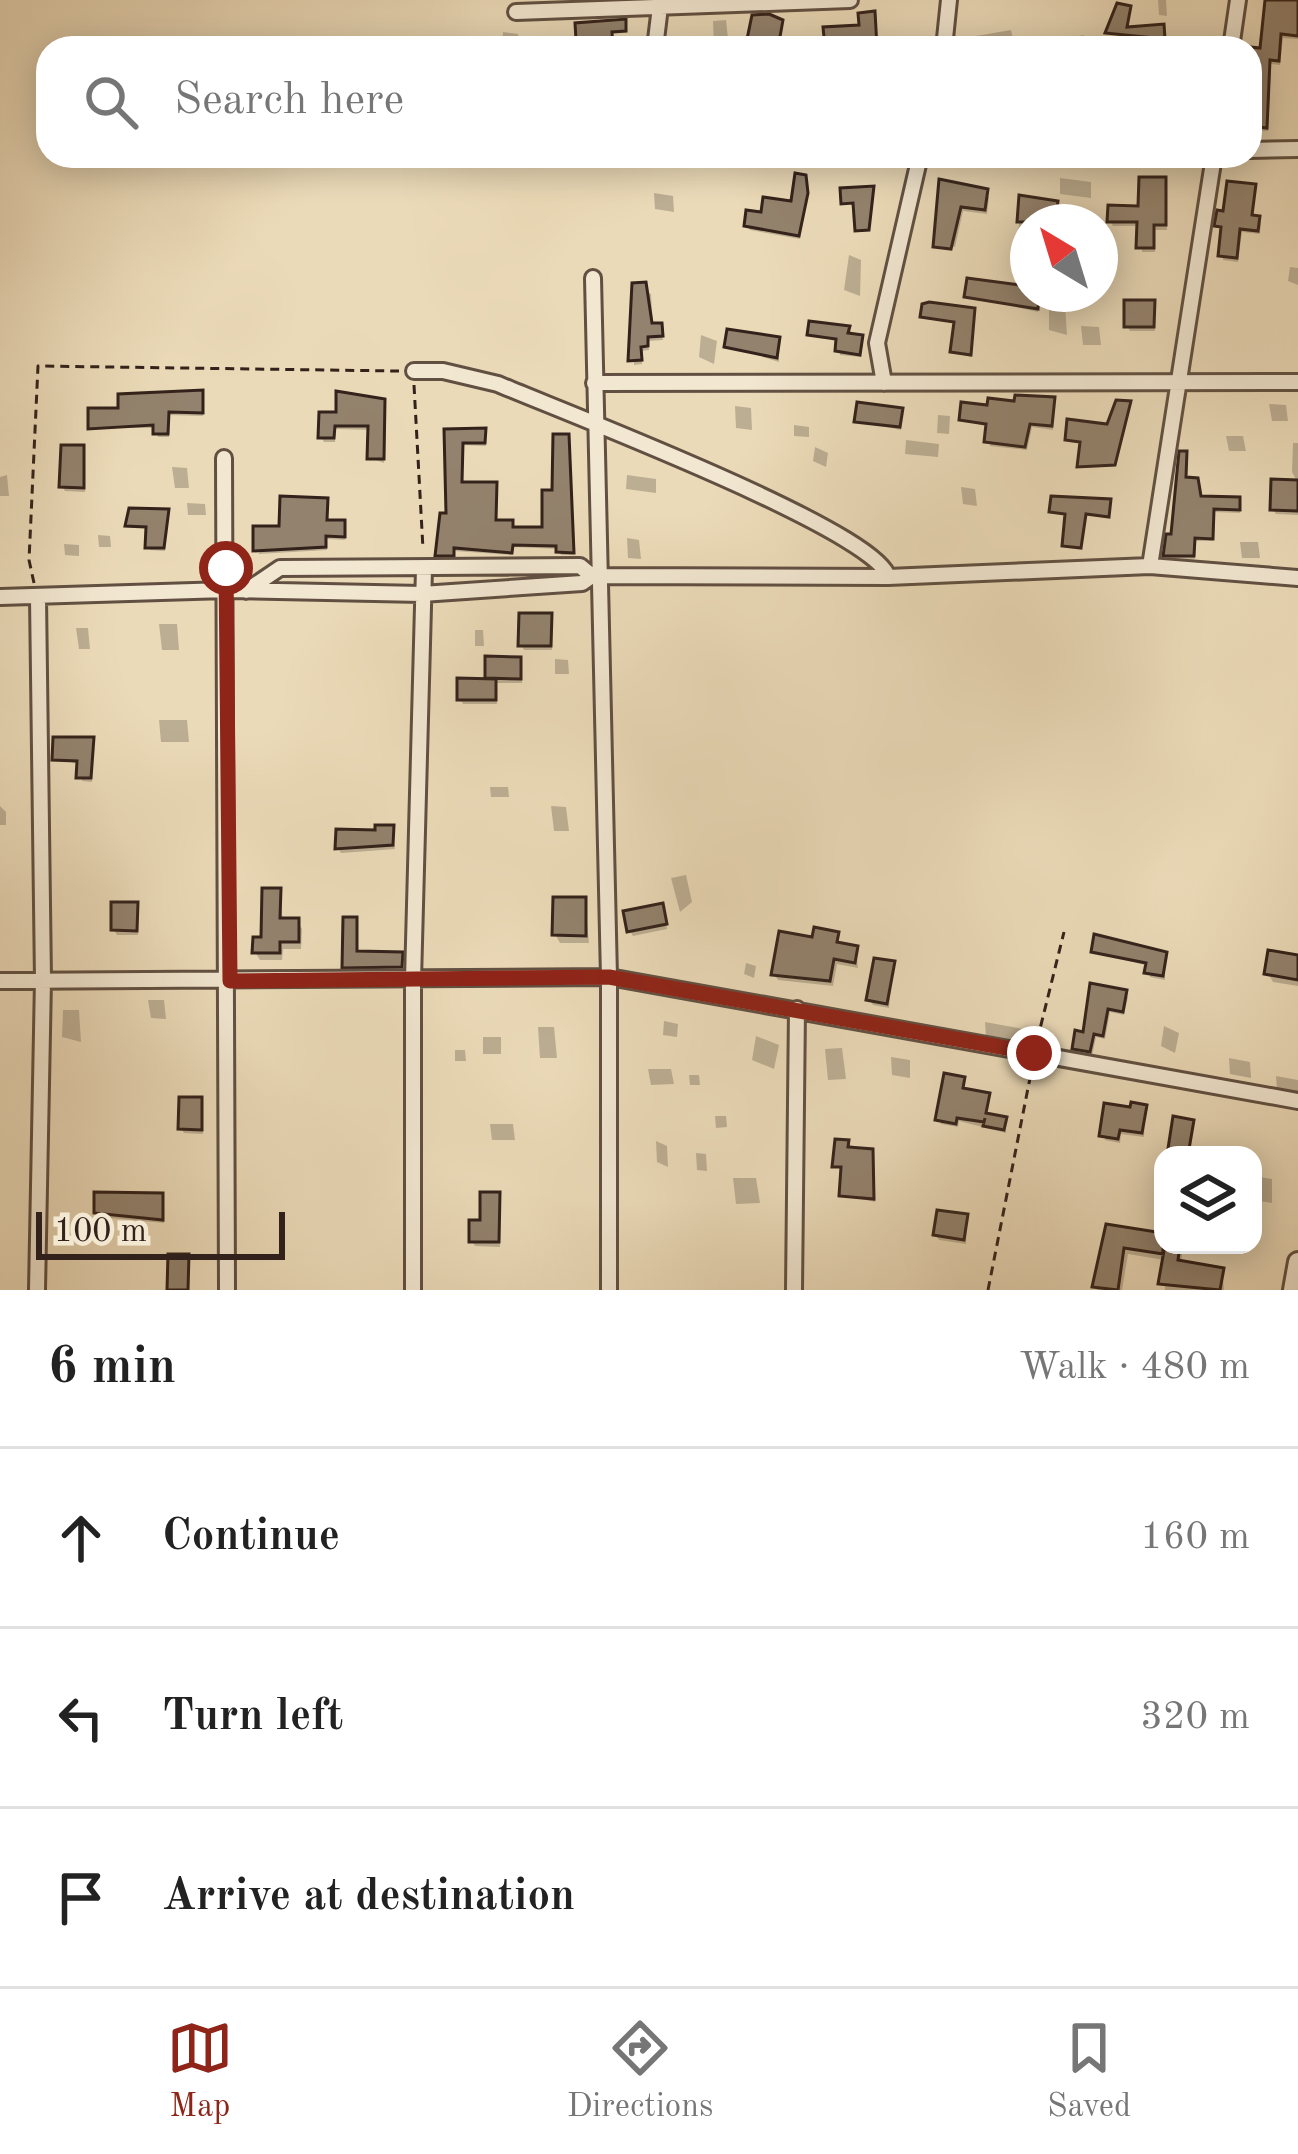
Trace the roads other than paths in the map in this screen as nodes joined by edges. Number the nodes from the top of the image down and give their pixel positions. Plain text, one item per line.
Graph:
1 (850, 0) edge
2 (949, 0) edge
3 (1238, 0) edge
4 (660, 7) junction
5 (516, 12) dead end
6 (656, 36) edge
7 (945, 36) edge
8 (1233, 36) edge
9 (1298, 149) edge
10 (1262, 150) edge
11 (917, 168) edge
12 (1212, 168) edge
13 (593, 278) dead end
14 (413, 371) road end
15 (1178, 382) junction
16 (1298, 382) edge
17 (594, 383) junction
18 (884, 383) junction
19 (595, 425) junction
20 (224, 458) dead end
21 (1150, 566) junction
22 (424, 569) junction
23 (595, 576) junction
24 (888, 577) junction
25 (1298, 578) edge
26 (226, 590) junction
27 (246, 591) junction
28 (422, 594) junction
29 (0, 597) edge
30 (38, 598) junction
31 (609, 977) junction
32 (43, 980) junction
33 (413, 980) junction
34 (0, 981) edge
35 (230, 981) junction
36 (797, 1009) junction
37 (1298, 1101) edge
38 (1298, 1262) edge
39 (37, 1290) edge
40 (227, 1290) edge
41 (413, 1290) edge
42 (609, 1290) edge
43 (794, 1290) edge
44 (1293, 1290) edge

1 - 4 street
2 - 7 street
3 - 8 street
4 - 5 street
4 - 6 street
9 - 10 street
11 - 18 street
12 - 15 street
13 - 17 street
14 - 19 street
15 - 16 street
15 - 18 street
15 - 21 street
17 - 18 street
17 - 19 street
19 - 23 street
19 - 24 street
20 - 26 street
21 - 24 street
21 - 25 street
22 - 23 street
22 - 27 street
22 - 28 street
23 - 24 street
23 - 28 street
23 - 31 street
26 - 27 street
26 - 30 street
26 - 35 street
27 - 28 street
28 - 33 street
29 - 30 street
30 - 32 street
31 - 33 street
31 - 36 street
31 - 42 street
32 - 34 street
32 - 35 street
32 - 39 street
33 - 35 street
33 - 41 street
35 - 40 street
36 - 37 street
36 - 43 street
38 - 44 street

